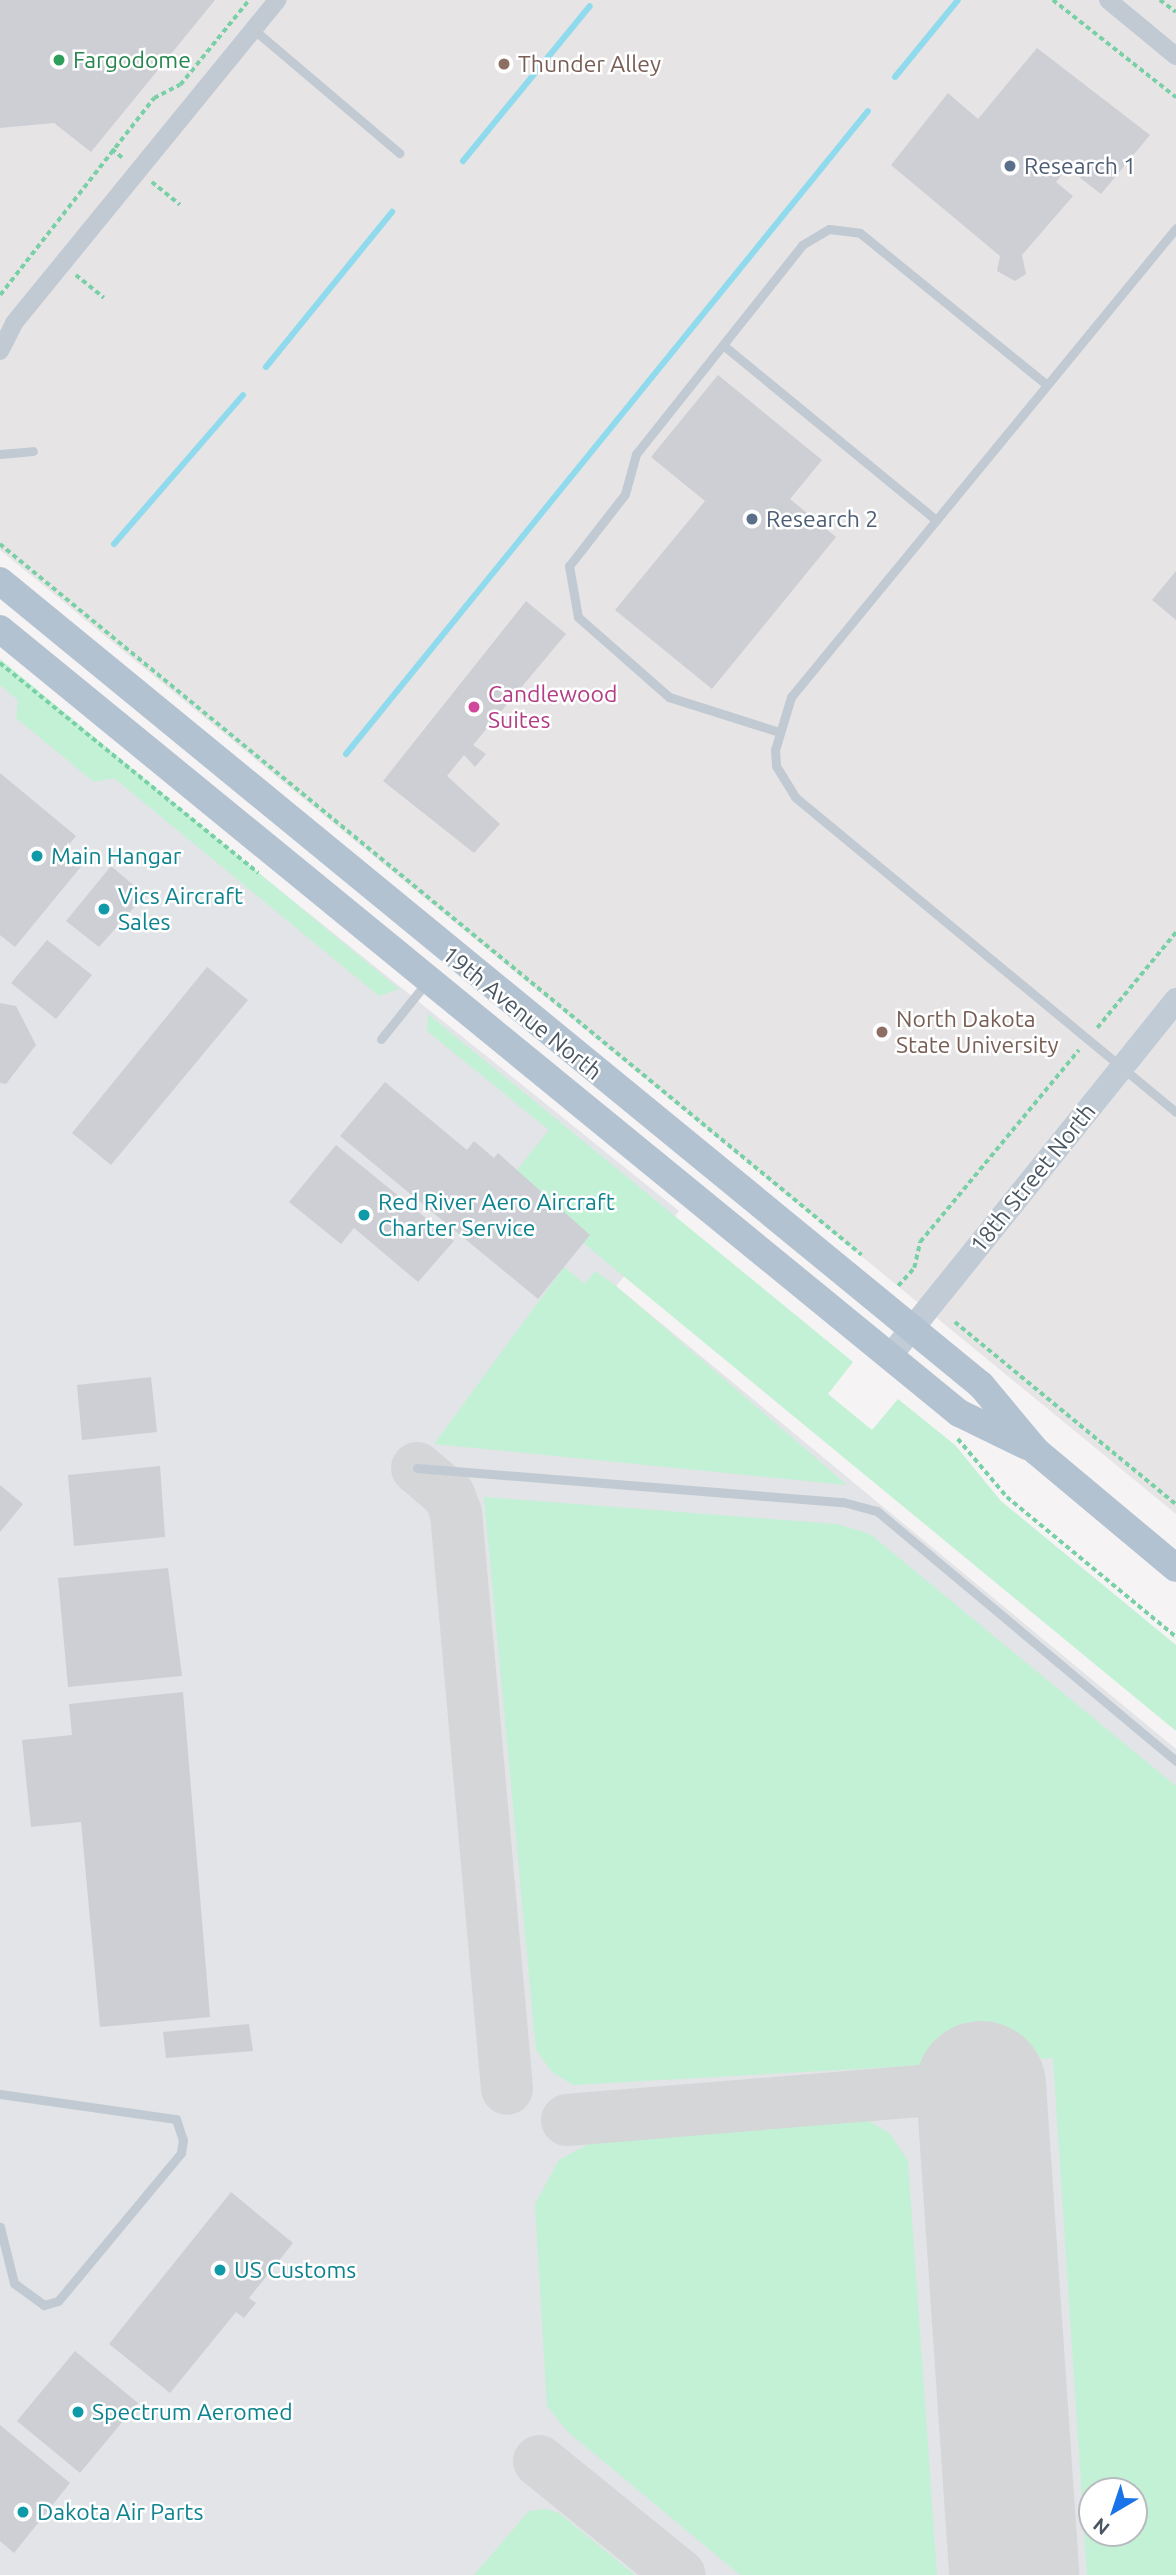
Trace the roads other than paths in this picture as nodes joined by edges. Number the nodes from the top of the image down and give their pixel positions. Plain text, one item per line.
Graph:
1 (277, 0) edge
2 (1108, 0) edge
3 (253, 29) junction
4 (1176, 56) edge
5 (399, 153) dead end
6 (1176, 228) edge
7 (723, 345) junction
8 (0, 351) edge
9 (1047, 385) junction
10 (33, 451) dead end
11 (0, 454) edge
12 (936, 520) junction
13 (0, 581) edge
14 (0, 629) edge
15 (776, 732) junction
16 (431, 976) junction
17 (1176, 1000) edge
18 (380, 1039) dead end
19 (1120, 1068) junction
20 (1176, 1112) edge
21 (911, 1330) junction
22 (890, 1356) junction
23 (1036, 1451) junction
24 (417, 1468) dead end
25 (1176, 1568) edge
26 (1176, 1761) edge
27 (0, 2094) edge
28 (0, 2227) edge

1 - 3 street
2 - 4 street
3 - 5 lane
3 - 8 street
6 - 9 lane
7 - 9 lane
7 - 12 lane
7 - 15 lane
9 - 12 lane
10 - 11 lane
12 - 15 lane
13 - 21 main road, 19th Avenue North
14 - 16 main road, 19th Avenue North
15 - 19 lane
16 - 18 lane
16 - 22 main road, 19th Avenue North
17 - 19 street, 18th Street North
19 - 20 lane
19 - 21 street, 18th Street North
21 - 22 street, 18th Street North
21 - 23 main road, 19th Avenue North
22 - 23 main road, 19th Avenue North
23 - 25 main road, 19th Avenue North
24 - 26 lane
27 - 28 lane

